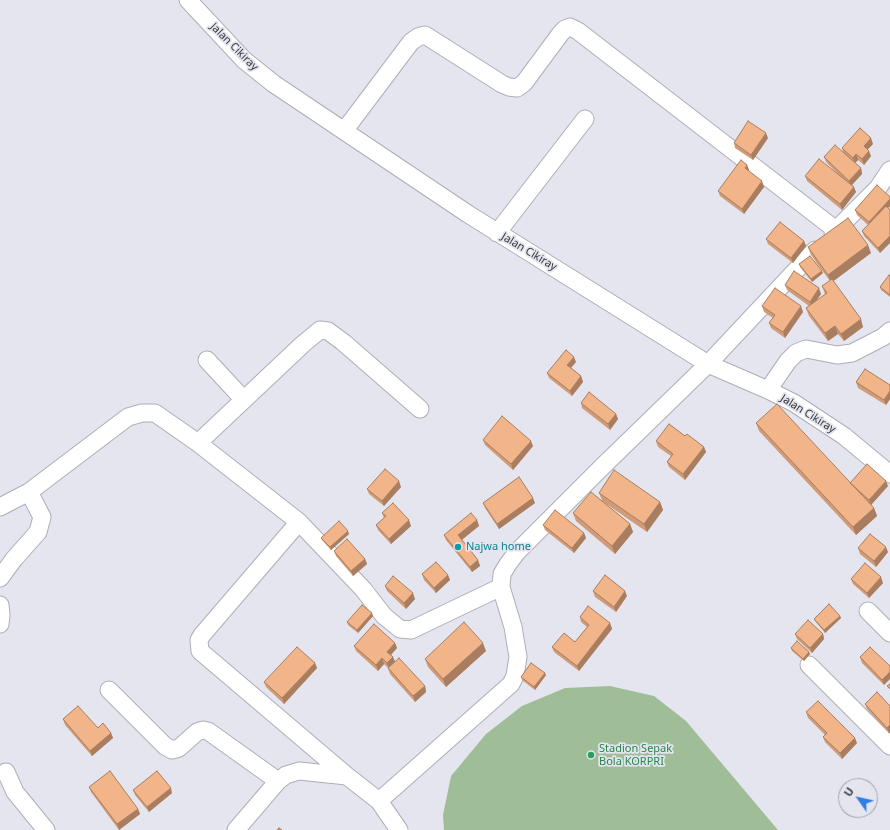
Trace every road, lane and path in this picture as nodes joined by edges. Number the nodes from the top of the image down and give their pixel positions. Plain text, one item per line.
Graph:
1 (188, 0) edge
2 (585, 119) dead end
3 (344, 131) junction
4 (890, 170) edge
5 (836, 230) junction
6 (497, 232) junction
7 (890, 331) edge
8 (207, 360) dead end
9 (708, 364) junction
10 (768, 390) junction
11 (244, 400) junction
12 (420, 409) dead end
13 (198, 443) junction
14 (890, 474) edge
15 (29, 492) junction
16 (0, 507) edge
17 (299, 522) junction
18 (0, 578) edge
19 (501, 587) junction
20 (0, 604) edge
21 (868, 611) dead end
22 (0, 624) edge
23 (890, 633) edge
24 (809, 665) dead end
25 (110, 690) dead end
26 (890, 746) edge
27 (6, 772) dead end
28 (347, 776) junction
29 (278, 781) junction
30 (379, 801) junction
31 (46, 830) edge
32 (236, 830) edge
33 (400, 830) edge

1 - 3 street, Jalan Cikiray
2 - 6 street
3 - 5 street
3 - 6 street, Jalan Cikiray
4 - 5 street
5 - 9 street
6 - 9 street, Jalan Cikiray
7 - 10 street
8 - 11 street
9 - 10 street, Jalan Cikiray
9 - 19 street
10 - 14 street, Jalan Cikiray
11 - 12 street
11 - 13 street
13 - 15 street
13 - 17 street
15 - 16 street
15 - 18 street
17 - 19 street
17 - 28 street
19 - 30 street
20 - 22 street
21 - 23 street
24 - 26 street
25 - 29 street
27 - 31 street
28 - 29 street
28 - 30 street
29 - 32 street
30 - 33 street

